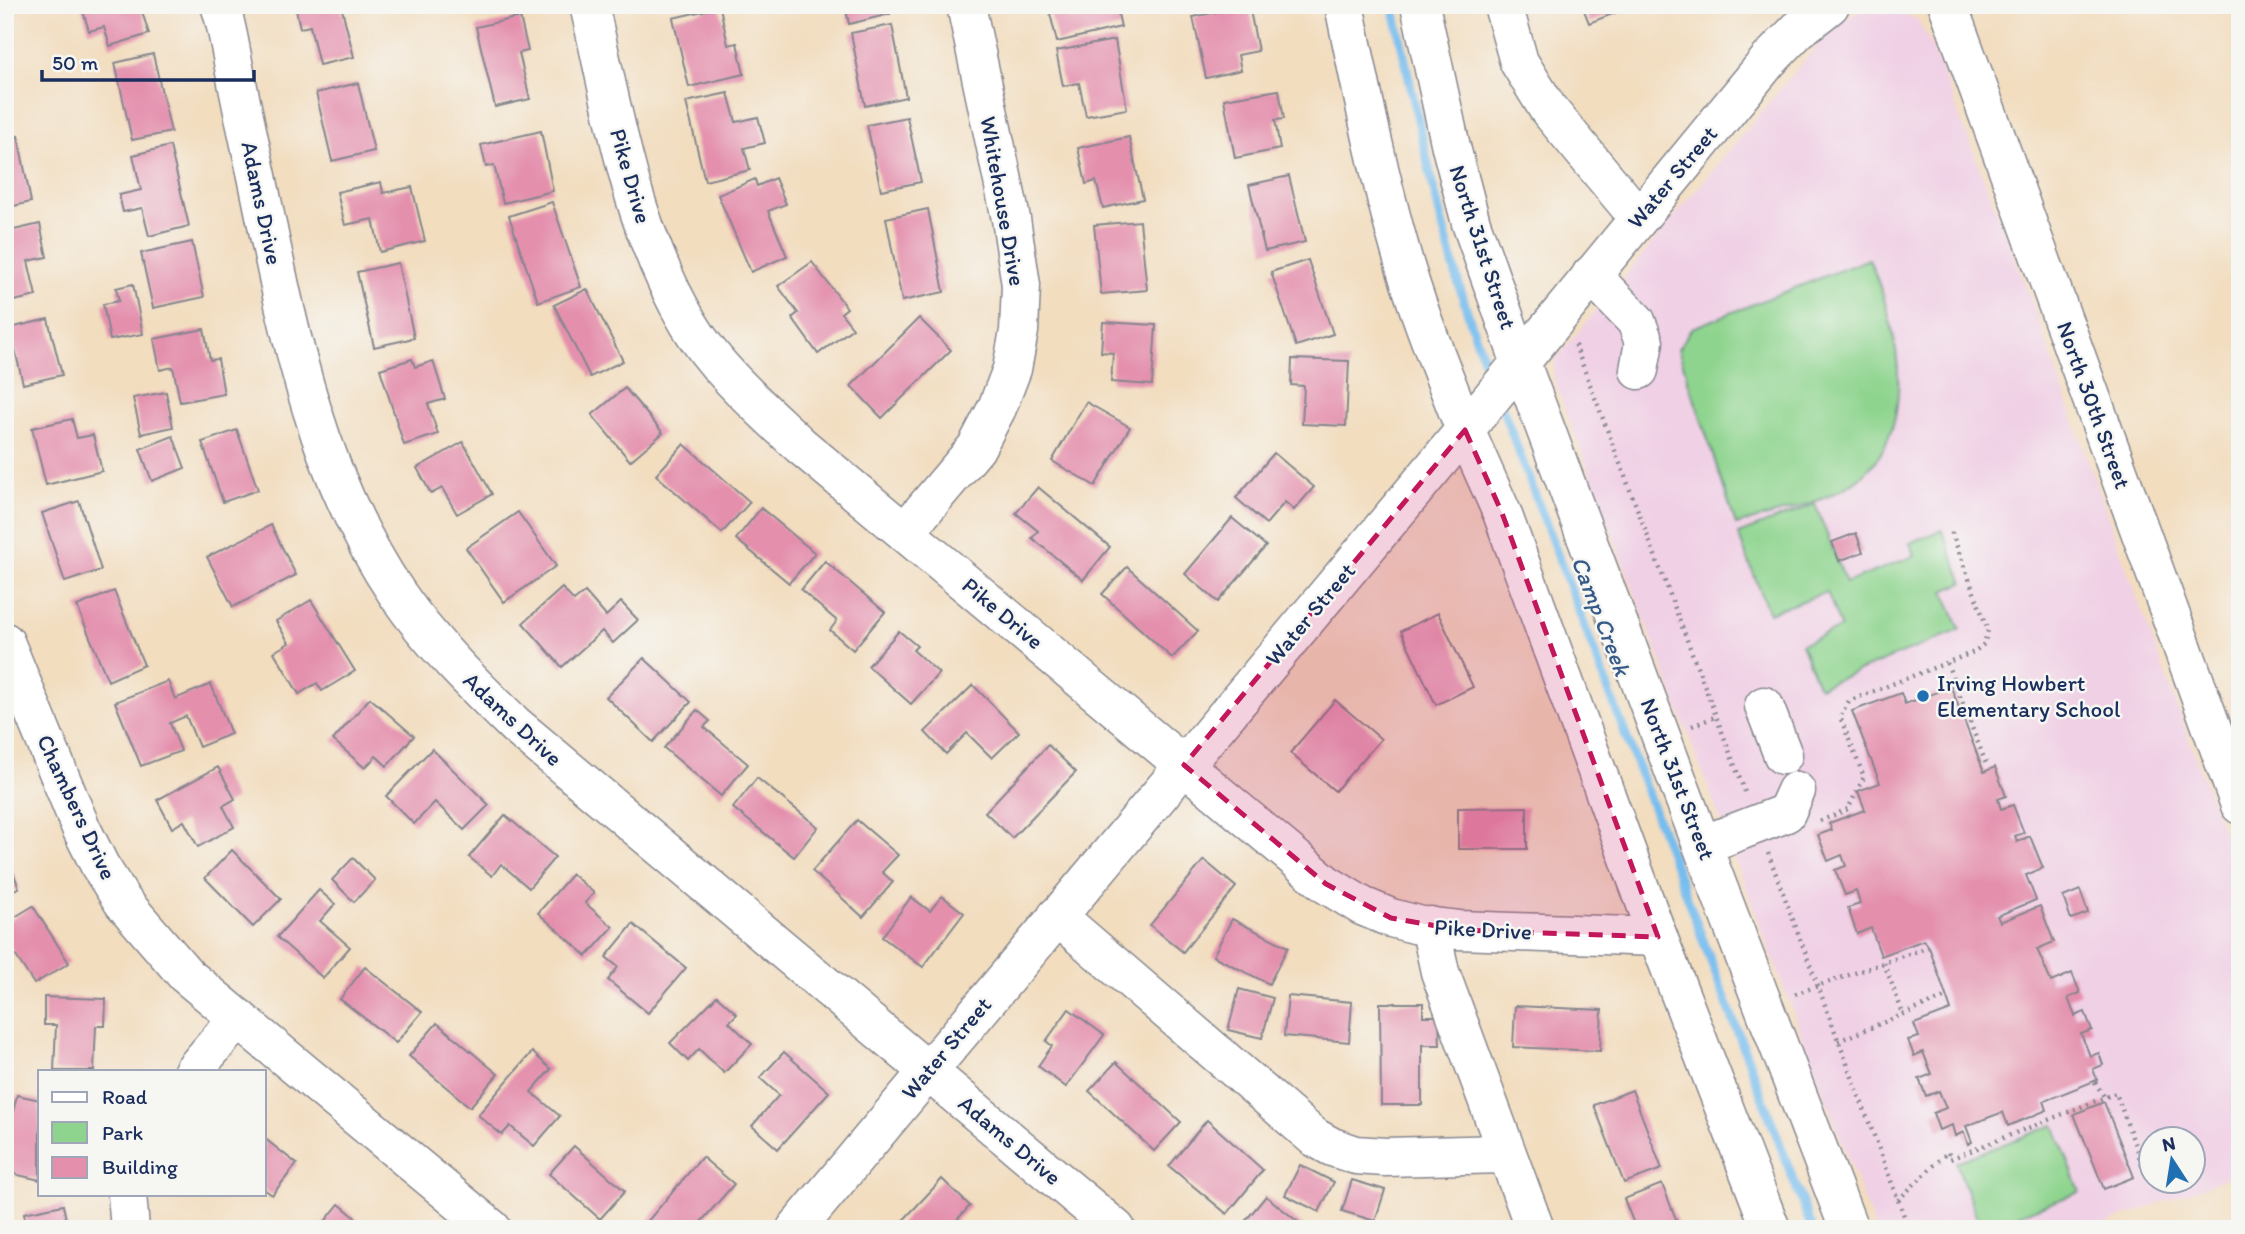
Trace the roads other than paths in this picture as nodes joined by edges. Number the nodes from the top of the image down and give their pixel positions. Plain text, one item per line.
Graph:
1 (220, 5) edge
2 (589, 5) edge
3 (965, 5) edge
4 (1344, 5) edge
5 (1420, 5) edge
6 (1503, 5) edge
7 (1830, 5) edge
8 (1948, 5) edge
9 (1638, 218) junction
10 (1591, 275) junction
11 (1520, 361) junction
12 (1639, 370) dead end
13 (1465, 430) junction
14 (905, 532) junction
15 (5, 642) edge
16 (1764, 706) dead end
17 (1783, 755) dead end
18 (1184, 765) junction
19 (2240, 805) edge
20 (1804, 808) road end
21 (1703, 845) junction
22 (1057, 916) junction
23 (1430, 926) junction
24 (1658, 937) junction
25 (238, 1018) junction
26 (194, 1070) edge
27 (927, 1071) junction
28 (1506, 1154) junction
29 (127, 1196) edge
30 (801, 1227) edge
31 (130, 1229) edge
32 (492, 1229) edge
33 (1116, 1229) edge
34 (1535, 1229) edge
35 (1771, 1229) edge
36 (1849, 1229) edge

1 - 27 street, Adams Drive
2 - 14 street, Pike Drive
3 - 14 street, Whitehouse Drive
4 - 13 street
5 - 11 street, North 31st Street
6 - 9 street
7 - 9 street, Water Street
8 - 19 street, North 30th Street
9 - 10 street, Water Street
10 - 11 street, Water Street
10 - 12 street
11 - 13 street, Water Street
11 - 21 street, North 31st Street
13 - 18 street, Water Street
13 - 24 street
14 - 18 street, Pike Drive
15 - 25 street, Chambers Drive
16 - 17 street
18 - 22 street, Water Street
18 - 23 street, Pike Drive
20 - 21 street
21 - 36 street, North 31st Street
22 - 27 street, Water Street
22 - 28 street
23 - 24 street, Pike Drive
23 - 28 street
24 - 35 street
25 - 26 street
25 - 32 street, Chambers Drive
27 - 30 street, Water Street
27 - 33 street, Adams Drive
28 - 34 street
29 - 31 street

